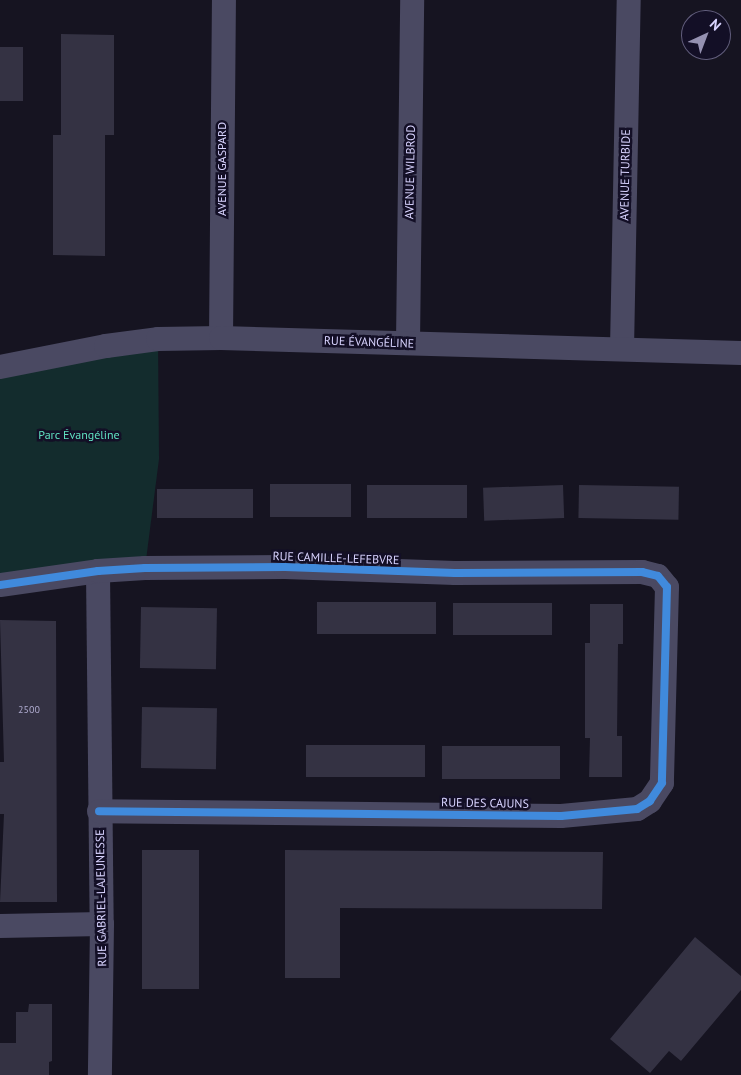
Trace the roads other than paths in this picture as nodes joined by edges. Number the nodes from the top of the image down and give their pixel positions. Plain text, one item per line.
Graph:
1 (224, 0) edge
2 (412, 0) edge
3 (629, 0) edge
4 (221, 338) junction
5 (408, 343) junction
6 (622, 349) junction
7 (741, 352) edge
8 (0, 367) edge
9 (98, 571) junction
10 (0, 585) edge
11 (667, 587) joint
12 (100, 811) junction
13 (102, 924) junction
14 (0, 926) edge
15 (100, 1075) edge

1 - 4 street, AVENUE GASPARD
2 - 5 street, AVENUE WILBROD
3 - 6 street, AVENUE TURBIDE
4 - 5 street, RUE ÉVANGÉLINE
4 - 8 street, RUE ÉVANGÉLINE
5 - 6 street, RUE ÉVANGÉLINE
6 - 7 street, RUE ÉVANGÉLINE
9 - 10 street, RUE CAMILLE-LEFEBVRE
9 - 11 street, RUE CAMILLE-LEFEBVRE
9 - 12 street, RUE GABRIEL-LAJEUNESSE
11 - 12 street, RUE DES CAJUNS
12 - 13 street, RUE GABRIEL-LAJEUNESSE
13 - 14 street
13 - 15 street, RUE GABRIEL-LAJEUNESSE

